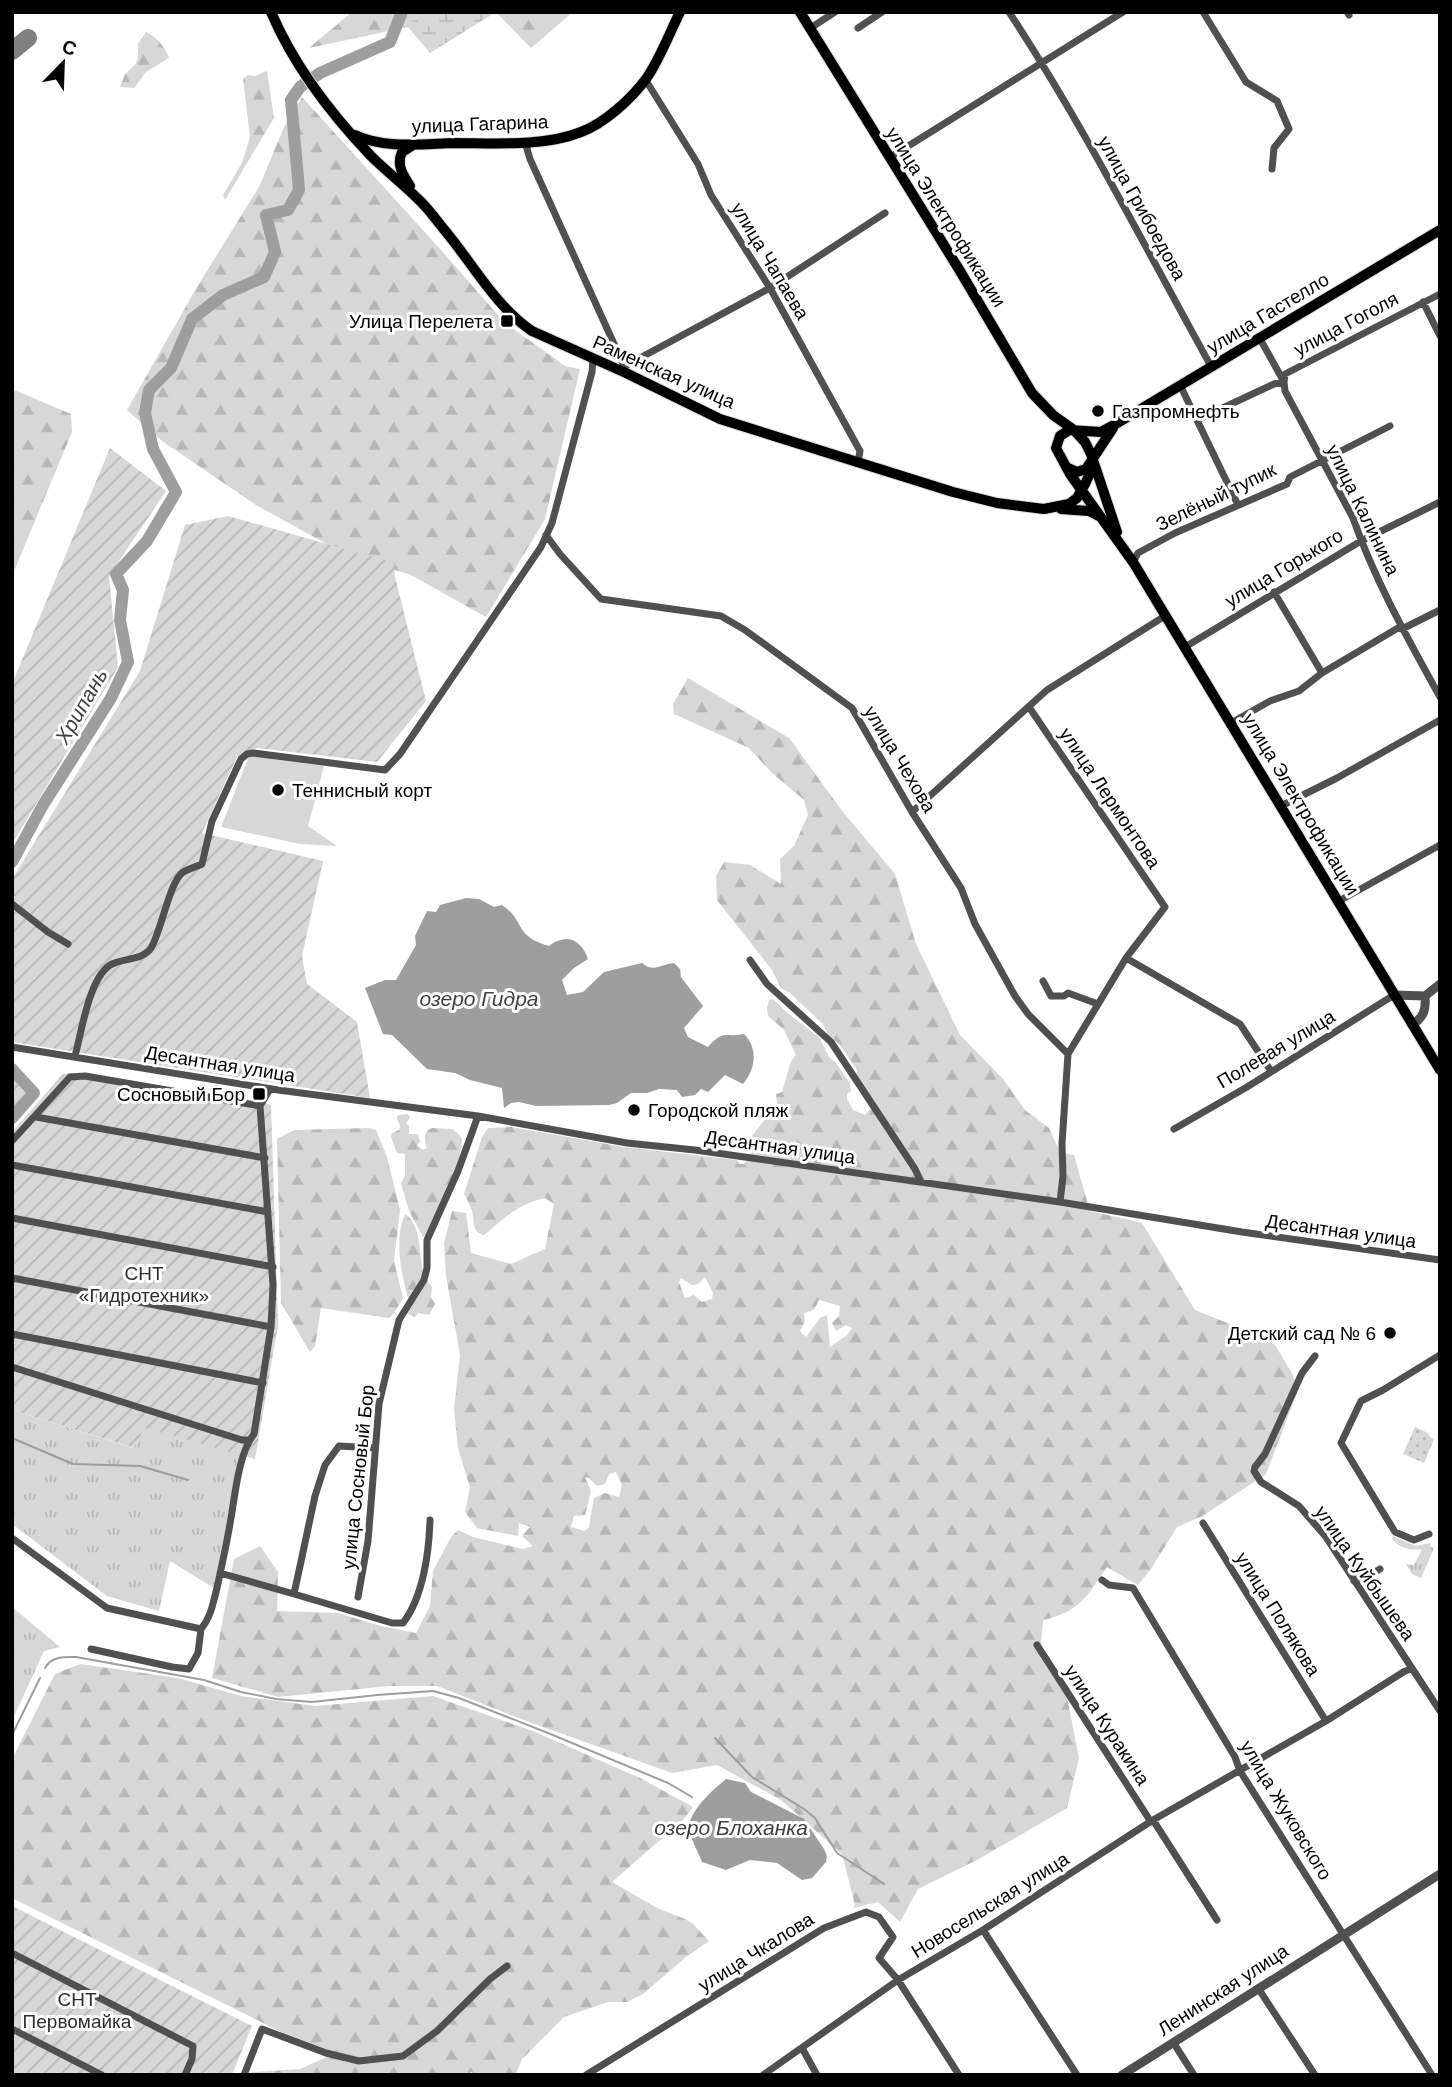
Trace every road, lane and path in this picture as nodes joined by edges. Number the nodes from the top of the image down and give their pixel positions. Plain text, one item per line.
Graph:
1 (271, 12) edge
2 (680, 12) edge
3 (800, 12) edge
4 (835, 12) edge
5 (882, 12) edge
6 (1009, 12) edge
7 (1123, 12) edge
8 (1203, 12) edge
9 (858, 28) dead end
10 (809, 29) junction
11 (1043, 64) junction
12 (645, 79) junction
13 (349, 132) junction
14 (525, 142) junction
15 (382, 144) junction
16 (415, 144) junction
17 (373, 158) junction
18 (889, 158) junction
19 (1272, 169) dead end
20 (419, 200) junction
21 (885, 213) dead end
22 (1440, 230) edge
23 (770, 288) junction
24 (1440, 294) edge
25 (1423, 302) junction
26 (1440, 336) edge
27 (1259, 337) junction
28 (593, 359) junction
29 (1212, 368) junction
30 (625, 370) junction
31 (1284, 382) junction
32 (1181, 387) junction
33 (1197, 420) junction
34 (1114, 425) junction
35 (1390, 426) dead end
36 (1074, 430) junction
37 (1093, 460) junction
38 (1323, 461) junction
39 (858, 462) junction
40 (1066, 466) junction
41 (1082, 490) junction
42 (1440, 502) edge
43 (1238, 505) junction
44 (1044, 509) junction
45 (1100, 516) junction
46 (547, 535) junction
47 (1361, 541) junction
48 (1131, 559) junction
49 (1274, 593) junction
50 (1440, 610) edge
51 (1166, 616) junction
52 (1402, 629) junction
53 (1185, 647) junction
54 (1322, 673) junction
55 (1440, 697) edge
56 (1029, 707) junction
57 (1440, 720) edge
58 (1231, 723) junction
59 (1280, 806) junction
60 (912, 812) junction
61 (1440, 845) edge
62 (1339, 901) junction
63 (12, 904) edge
64 (68, 944) dead end
65 (1126, 958) junction
66 (750, 960) dead end
67 (1043, 981) dead end
68 (1440, 984) edge
69 (1394, 995) junction
70 (1425, 996) junction
71 (1098, 1004) junction
72 (1412, 1025) junction
73 (12, 1046) edge
74 (1068, 1054) junction
75 (76, 1055) junction
76 (1440, 1070) edge
77 (1271, 1071) junction
78 (270, 1089) junction
79 (260, 1106) junction
80 (478, 1116) junction
81 (36, 1117) junction
82 (1174, 1129) dead end
83 (12, 1141) edge
84 (265, 1158) junction
85 (12, 1165) edge
86 (920, 1182) junction
87 (1060, 1202) junction
88 (268, 1212) junction
89 (12, 1218) edge
90 (1440, 1260) edge
91 (273, 1267) junction
92 (12, 1278) edge
93 (271, 1327) junction
94 (12, 1334) edge
95 (1440, 1355) edge
96 (1315, 1356) dead end
97 (12, 1367) edge
98 (263, 1383) junction
99 (249, 1440) junction
100 (375, 1448) junction
101 (430, 1520) dead end
102 (1203, 1523) dead end
103 (1429, 1534) dead end
104 (12, 1538) edge
105 (1380, 1570) dead end
106 (220, 1573) junction
107 (1102, 1580) dead end
108 (1354, 1581) junction
109 (294, 1594) junction
110 (358, 1597) dead end
111 (201, 1629) junction
112 (1037, 1645) dead end
113 (91, 1649) dead end
114 (1412, 1669) junction
115 (1440, 1711) edge
116 (1326, 1721) junction
117 (1240, 1771) junction
118 (1152, 1821) junction
119 (1440, 1874) edge
120 (1217, 1920) dead end
121 (984, 1930) junction
122 (1343, 1934) junction
123 (12, 1953) edge
124 (507, 1966) dead end
125 (898, 1980) junction
126 (1258, 1988) junction
127 (12, 2029) edge
128 (1173, 2042) junction
129 (802, 2048) junction
130 (589, 2074) edge
131 (102, 2075) edge
132 (185, 2075) edge
133 (244, 2075) edge
134 (763, 2075) edge
135 (817, 2075) edge
136 (959, 2075) edge
137 (1077, 2075) edge
138 (1122, 2075) edge
139 (1194, 2075) edge
140 (1315, 2075) edge
141 (1432, 2075) edge

1 - 13 main road, Раменская улица
2 - 12 main road, улица Гагарина
3 - 10 main road, улица Электрофикации
4 - 10 street
5 - 9 street
6 - 11 street, улица Грибоедова
7 - 11 street
8 - 19 street
10 - 18 main road, улица Электрофикации
11 - 18 street
11 - 29 street, улица Грибоедова
12 - 14 main road, улица Гагарина
12 - 23 street, улица Чапаева
13 - 15 main road, улица Гагарина
13 - 17 main road, Раменская улица
14 - 16 main road, улица Гагарина
14 - 30 street
15 - 16 main road, улица Гагарина
15 - 17 main road
16 - 20 main road
17 - 20 main road, Раменская улица
18 - 36 main road, улица Электрофикации
20 - 28 main road, Раменская улица
21 - 23 street
22 - 27 main road, улица Гастелло
23 - 30 street
23 - 39 street, улица Чапаева
24 - 25 street, улица Гоголя
25 - 26 street
25 - 31 street, улица Гоголя
27 - 29 main road, улица Гастелло
27 - 31 street, улица Калинина
28 - 30 main road, Раменская улица
28 - 46 street
29 - 32 main road, улица Гастелло
30 - 39 main road, Раменская улица
31 - 33 street, улица Гоголя
31 - 38 street, улица Калинина
32 - 33 street
32 - 34 main road, улица Гастелло
33 - 43 street
34 - 36 main road, улица Гастелло
34 - 37 main road, улица Гастелло
35 - 38 street, Зелёный тупик
36 - 37 main road
36 - 40 main road
37 - 40 main road
37 - 41 main road, улица Гастелло
37 - 48 main road
38 - 43 street, Зелёный тупик
38 - 47 street, улица Калинина
39 - 44 main road, Раменская улица
40 - 41 main road
41 - 44 main road, Раменская улица
41 - 45 main road
42 - 47 street, улица Горького
43 - 48 street, Зелёный тупик
44 - 45 main road
45 - 48 main road
46 - 60 street, улица Чехова
46 - 75 street
47 - 49 street, улица Горького
47 - 52 street, улица Калинина
48 - 51 main road, улица Электрофикации
49 - 53 street, улица Горького
49 - 54 street
50 - 52 street
51 - 53 main road, улица Электрофикации
51 - 56 street
52 - 54 street
52 - 55 street, улица Калинина
53 - 58 main road, улица Электрофикации
54 - 58 street
56 - 60 street
56 - 65 street, улица Лермонтова
57 - 59 street
58 - 59 main road, улица Электрофикации
59 - 62 main road, улица Электрофикации
60 - 74 street, улица Чехова
61 - 62 street
62 - 69 main road, улица Электрофикации
63 - 64 street
65 - 71 street
65 - 77 street
66 - 86 street
67 - 71 street
68 - 70 street
69 - 70 street
69 - 72 main road, улица Электрофикации
69 - 77 street, Полевая улица
70 - 72 street
71 - 74 street
72 - 76 main road, улица Электрофикации
73 - 75 street, Десантная улица
74 - 87 street
75 - 78 street, Десантная улица
77 - 82 street, Полевая улица
78 - 79 street
78 - 80 street, Десантная улица
79 - 81 street
79 - 84 street
80 - 86 street, Десантная улица
80 - 100 street, улица Сосновый Бор
81 - 83 street
81 - 84 street
84 - 88 street
85 - 88 street
86 - 87 street, Десантная улица
87 - 90 street, Десантная улица
88 - 91 street
89 - 91 street
91 - 93 street
92 - 93 street
93 - 98 street
94 - 98 street
95 - 103 street
96 - 108 street, улица Куйбышева
97 - 99 street
98 - 99 street
99 - 106 street
100 - 109 street
100 - 110 street, улица Сосновый Бор
101 - 109 street
102 - 116 street, улица Полякова
104 - 111 street
105 - 108 street
106 - 109 street
106 - 111 street
107 - 117 street, улица Жуковского
108 - 114 street, улица Куйбышева
111 - 113 street
112 - 118 street, улица Куракина
114 - 115 street, улица Куйбышева
114 - 116 street, Новосельская улица
116 - 117 street, Новосельская улица
117 - 118 street, Новосельская улица
117 - 122 street, улица Жуковского
118 - 120 street
118 - 121 street, Новосельская улица
119 - 122 street, Ленинская улица
121 - 125 street, Новосельская улица
121 - 137 street
122 - 126 street, Ленинская улица
122 - 141 street, улица Жуковского
123 - 132 street
124 - 133 street
125 - 129 street, Новосельская улица
125 - 130 street, улица Чкалова
125 - 136 street
126 - 128 street, Ленинская улица
126 - 140 street
127 - 131 street
128 - 138 street, Ленинская улица
128 - 139 street
129 - 134 street, Новосельская улица
129 - 135 street

